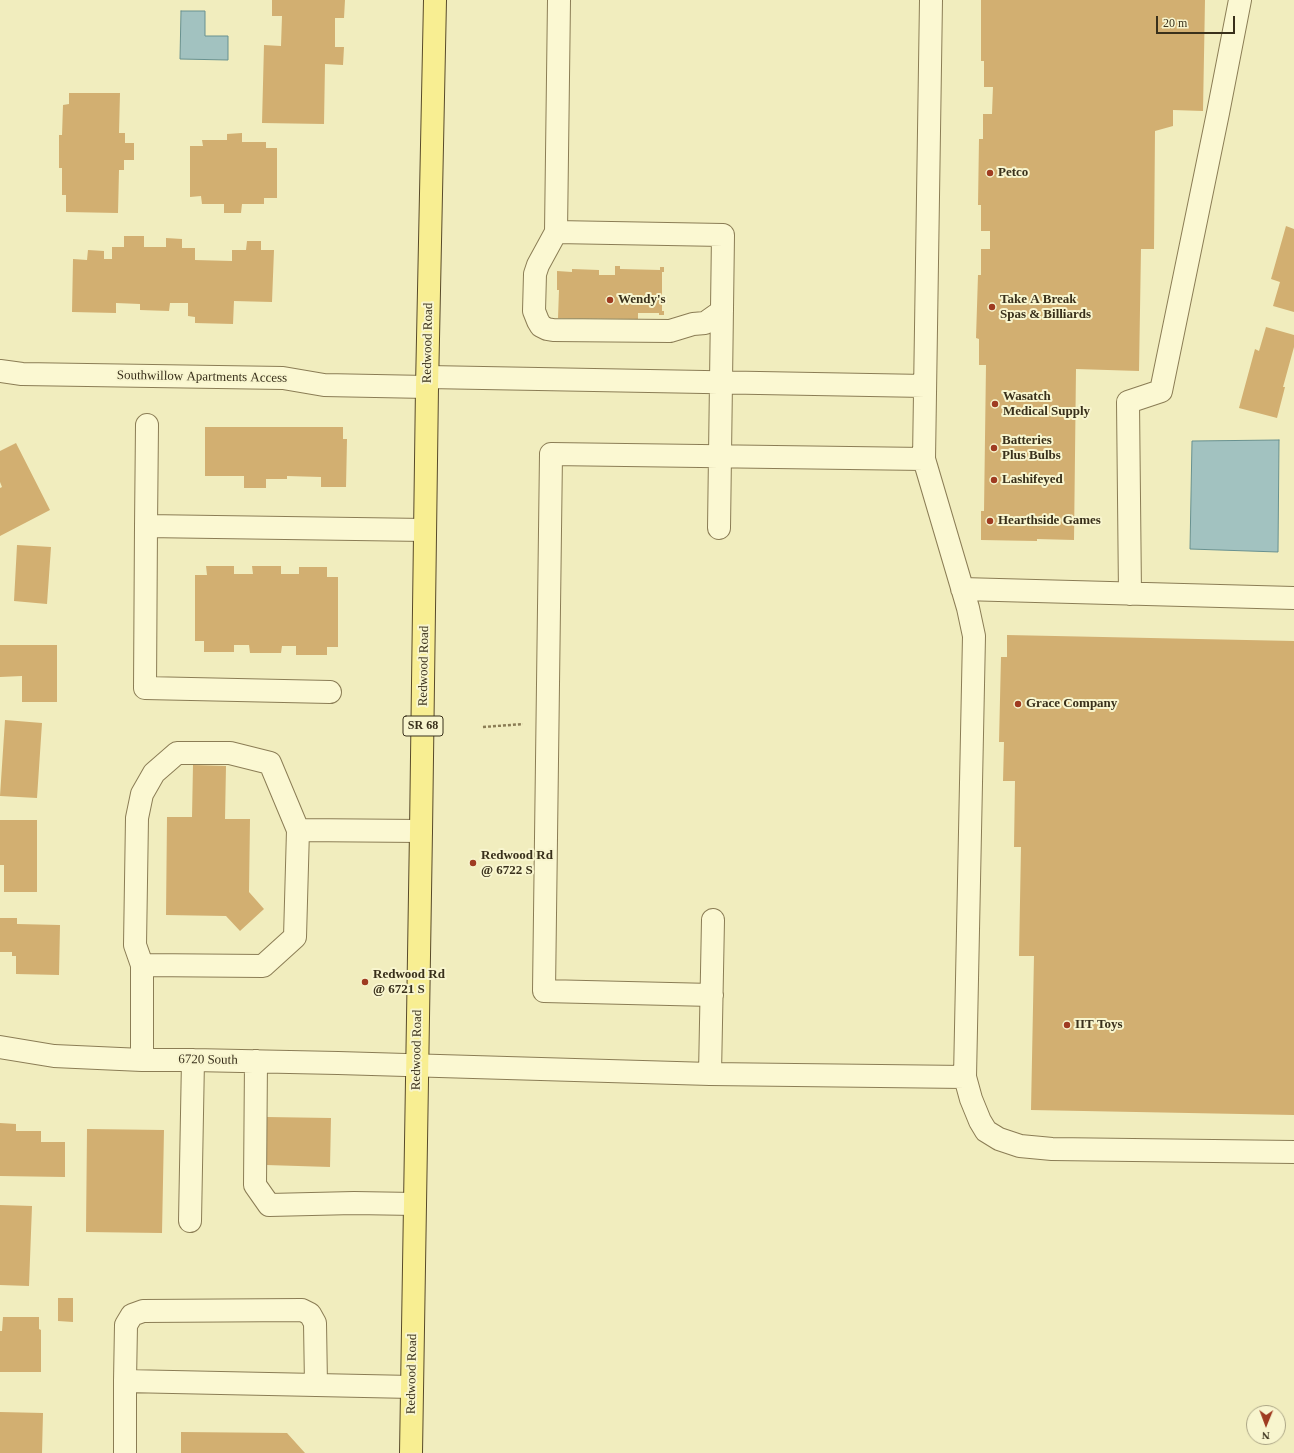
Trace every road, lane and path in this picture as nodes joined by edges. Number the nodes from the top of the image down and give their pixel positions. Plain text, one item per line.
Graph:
1 (435, 0) edge
2 (559, 0) edge
3 (931, 0) edge
4 (1240, 0) edge
5 (556, 232) junction
6 (722, 311) junction
7 (0, 371) edge
8 (427, 382) junction
9 (720, 383) junction
10 (925, 386) junction
11 (147, 425) dead end
12 (720, 456) junction
13 (924, 459) junction
14 (146, 526) junction
15 (719, 528) dead end
16 (425, 530) junction
17 (962, 589) junction
18 (1130, 594) junction
19 (1294, 598) edge
20 (330, 692) dead end
21 (524, 723) dead end
22 (483, 727) dead end
23 (298, 830) junction
24 (422, 831) junction
25 (713, 920) dead end
26 (142, 965) junction
27 (712, 995) junction
28 (0, 1047) edge
29 (142, 1060) junction
30 (193, 1060) junction
31 (256, 1061) junction
32 (417, 1066) junction
33 (710, 1074) junction
34 (965, 1077) junction
35 (1294, 1152) edge
36 (415, 1204) junction
37 (190, 1220) dead end
38 (125, 1381) junction
39 (316, 1386) junction
40 (412, 1387) junction
41 (125, 1453) edge
42 (411, 1453) edge

1 - 8 main road, Redwood Road / SR 68
2 - 5 street
3 - 10 street
4 - 18 street
5 - 6 street
5 - 6 street
6 - 9 street
7 - 8 street, Southwillow Apartments Access
8 - 9 street, Southwillow Apartments Access
8 - 16 main road, Redwood Road / SR 68
9 - 10 street, Southwillow Apartments Access
9 - 12 street
10 - 13 street
11 - 14 street
12 - 13 street
12 - 15 street
12 - 27 street
13 - 17 street
14 - 16 street
14 - 20 street
16 - 24 main road, Redwood Road / SR 68
17 - 18 street
17 - 34 street
18 - 19 street
21 - 22 path
23 - 24 street
23 - 26 street
23 - 26 street
24 - 32 main road, Redwood Road / SR 68
25 - 27 street
26 - 29 street
27 - 33 street
28 - 29 street, 6720 South
29 - 30 street, 6720 South
30 - 31 street, 6720 South
30 - 37 street
31 - 32 street, 6720 South
31 - 36 street
32 - 33 street, 6720 South
32 - 36 main road, Redwood Road / SR 68
33 - 34 street, 6720 South
34 - 35 street
36 - 40 main road, Redwood Road / SR 68
38 - 39 street
38 - 39 street
38 - 41 street
39 - 40 street
40 - 42 main road, Redwood Road / SR 68

